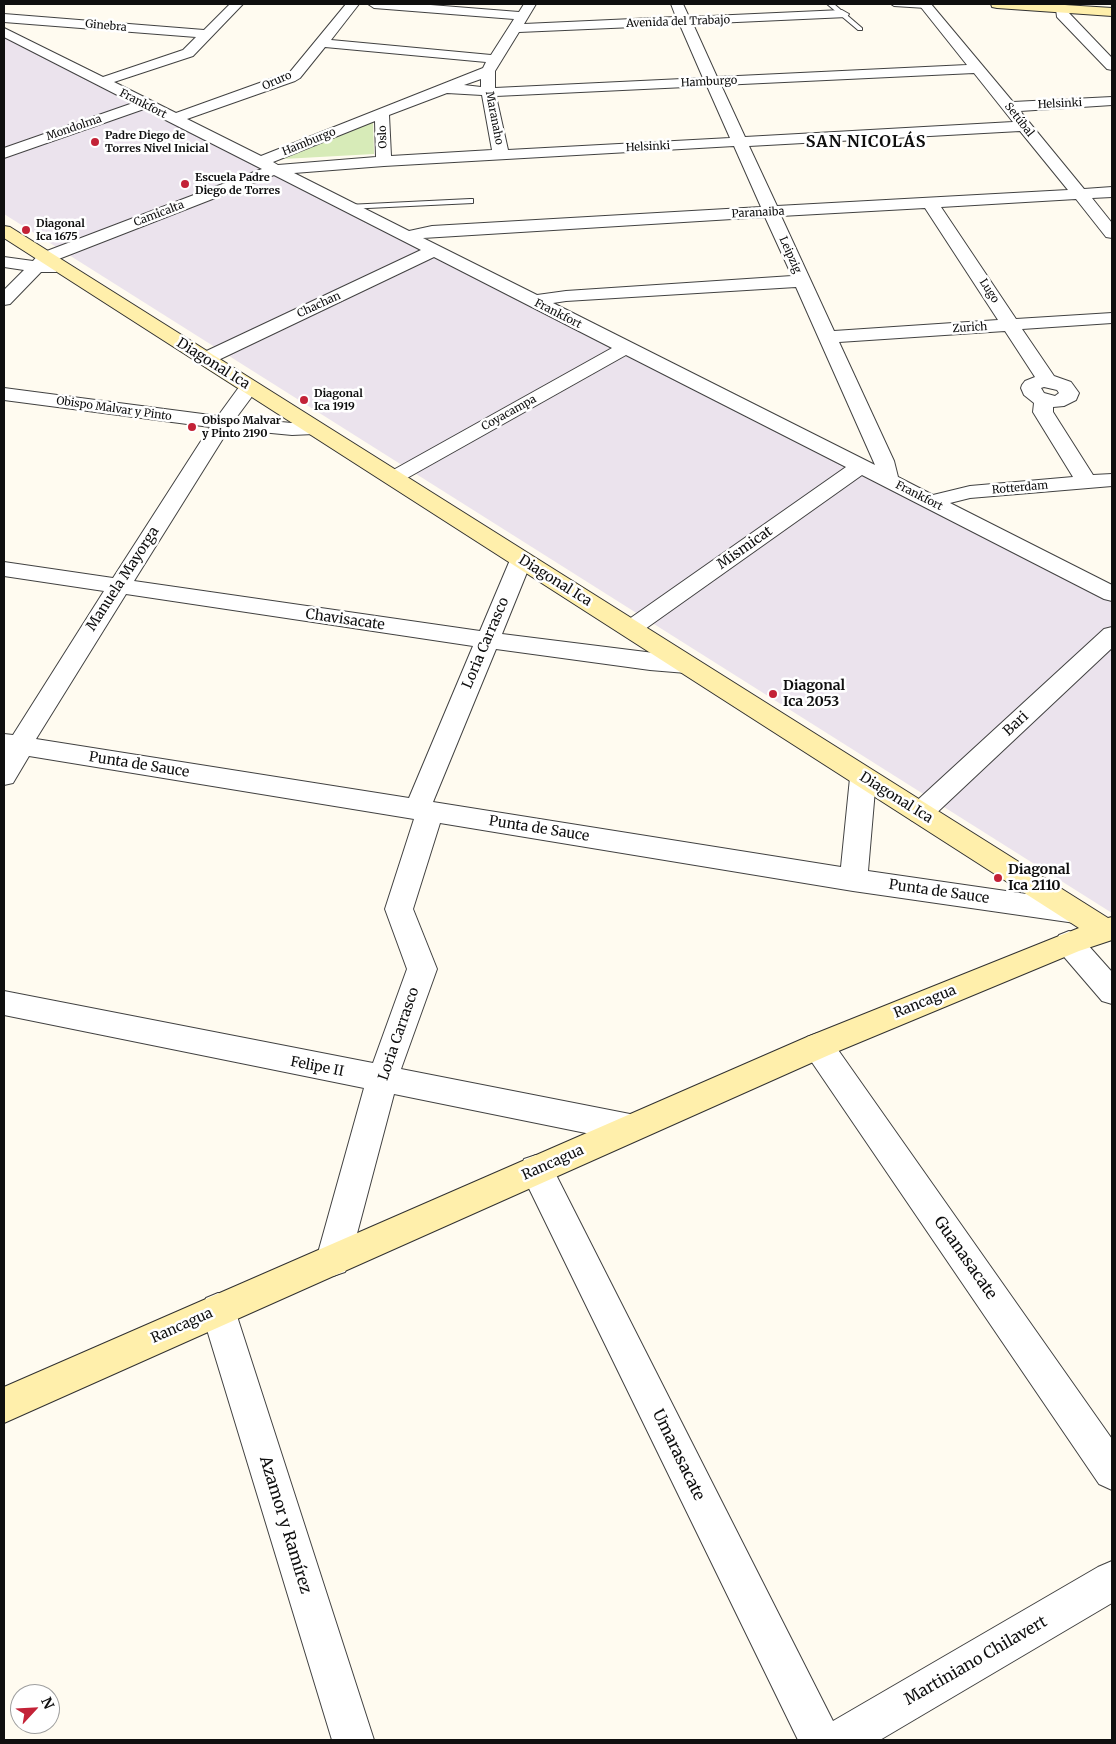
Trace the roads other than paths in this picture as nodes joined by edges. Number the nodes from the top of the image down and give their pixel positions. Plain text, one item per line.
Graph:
1 (15, 4) edge
2 (237, 4) edge
3 (353, 4) edge
4 (374, 4) edge
5 (530, 4) edge
6 (676, 4) edge
7 (830, 4) edge
8 (894, 4) edge
9 (997, 4) edge
10 (926, 6) joint
11 (1062, 9) junction
12 (1112, 12) edge
13 (4, 13) edge
14 (842, 14) junction
15 (4, 18) edge
16 (518, 22) junction
17 (685, 22) junction
18 (860, 29) dead end
19 (4, 32) edge
20 (207, 34) junction
21 (24, 43) junction
22 (320, 43) junction
23 (4, 50) edge
24 (491, 64) junction
25 (1112, 66) edge
26 (976, 69) junction
27 (101, 82) junction
28 (711, 82) junction
29 (443, 88) junction
30 (488, 92) junction
31 (1112, 101) edge
32 (144, 104) junction
33 (1009, 107) junction
34 (382, 113) junction
35 (174, 119) junction
36 (1024, 126) junction
37 (739, 142) junction
38 (4, 153) edge
39 (501, 155) junction
40 (384, 161) junction
41 (266, 166) junction
42 (1112, 192) edge
43 (1079, 195) junction
44 (470, 201) dead end
45 (930, 202) junction
46 (346, 207) junction
47 (771, 212) junction
48 (4, 231) edge
49 (1112, 233) edge
50 (405, 237) junction
51 (433, 251) junction
52 (4, 262) edge
53 (41, 262) junction
54 (802, 280) junction
55 (4, 300) edge
56 (532, 301) junction
57 (1112, 318) edge
58 (1010, 325) junction
59 (828, 337) junction
60 (625, 348) junction
61 (205, 359) junction
62 (249, 387) junction
63 (4, 394) edge
64 (223, 423) junction
65 (314, 428) junction
66 (860, 467) junction
67 (393, 478) junction
68 (888, 480) junction
69 (1112, 480) edge
70 (1087, 482) junction
71 (929, 502) junction
72 (521, 560) junction
73 (4, 569) edge
74 (118, 587) junction
75 (1112, 594) edge
76 (630, 629) junction
77 (1112, 635) edge
78 (488, 640) junction
79 (686, 665) junction
80 (12, 744) edge
81 (4, 776) edge
82 (863, 778) junction
83 (424, 811) junction
84 (920, 813) junction
85 (853, 880) junction
86 (1075, 912) junction
87 (1109, 929) edge
88 (1069, 943) junction
89 (1112, 992) edge
90 (4, 1003) edge
91 (818, 1046) junction
92 (382, 1080) junction
93 (630, 1128) junction
94 (536, 1170) junction
95 (333, 1260) junction
96 (218, 1310) junction
97 (4, 1405) edge
98 (1112, 1470) edge
99 (1112, 1581) edge
100 (353, 1740) edge
101 (820, 1740) edge
102 (840, 1740) edge

1 - 13 street
2 - 20 street
3 - 22 street, Oruro
4 - 16 street, Avenida del Trabajo
5 - 16 street
6 - 17 street, Leipzig
7 - 14 lane
8 - 10 lane
9 - 11 main road
10 - 26 street, Setúbal
11 - 12 main road
11 - 25 street
14 - 17 street, Avenida del Trabajo
14 - 18 lane
15 - 20 street, Ginebra
16 - 17 street, Avenida del Trabajo
16 - 24 street
17 - 28 street, Leipzig
19 - 21 street, Frankfort
20 - 27 street
21 - 23 street
21 - 27 street, Frankfort
22 - 24 street
22 - 35 street, Oruro
24 - 29 street, Hamburgo
24 - 30 street, Maranaho
26 - 28 street, Hamburgo
26 - 33 street, Setúbal
27 - 32 street, Frankfort
28 - 30 street, Hamburgo
28 - 37 street, Leipzig
29 - 30 street, Hamburgo
29 - 34 street, Hamburgo
30 - 39 street, Maranaho
31 - 33 street, Helsinki
32 - 35 street, Frankfort
32 - 38 street, Mondolma
33 - 36 street, Setúbal
34 - 40 street, Oslo
34 - 41 street, Hamburgo
35 - 41 street, Frankfort
36 - 37 street, Helsinki
36 - 43 street, Setúbal
37 - 39 street, Helsinki
37 - 47 street, Leipzig
39 - 40 street, Helsinki
40 - 41 street, Helsinki
41 - 46 street, Frankfort
41 - 53 street, Camicalta
42 - 43 street, Paranaiba
43 - 45 street, Paranaiba
43 - 49 street, Setúbal
44 - 46 lane
45 - 47 street, Paranaiba
45 - 58 street, Lugo
46 - 50 street, Frankfort
47 - 50 street, Paranaiba
47 - 54 street, Leipzig
48 - 53 main road, Diagonal Ica
50 - 51 street, Frankfort
51 - 56 street, Frankfort
51 - 61 street, Chachan
52 - 53 street
53 - 55 street
53 - 61 main road, Diagonal Ica
54 - 56 street
54 - 59 street, Leipzig
56 - 60 street, Frankfort
57 - 58 street, Zurich
58 - 59 street, Zurich
58 - 70 street, Lugo
59 - 68 street, Leipzig
60 - 66 street, Frankfort
60 - 67 street, Coyacampa
61 - 62 main road, Diagonal Ica
62 - 64 street, Manuela Mayorga
62 - 65 main road, Diagonal Ica
63 - 64 street, Obispo Malvar y Pinto
64 - 65 street, Obispo Malvar y Pinto
64 - 74 street, Manuela Mayorga
65 - 67 main road, Diagonal Ica
66 - 68 street, Frankfort
66 - 76 street, Mismicat
67 - 72 main road, Diagonal Ica
68 - 71 street, Frankfort
69 - 70 street, Rotterdam
70 - 71 street, Rotterdam
71 - 75 street, Frankfort
72 - 76 main road, Diagonal Ica
72 - 78 street, Loria Carrasco
73 - 74 street, Chavisacate
74 - 78 street, Chavisacate
74 - 80 street, Manuela Mayorga
76 - 79 main road, Diagonal Ica
77 - 84 street, Bari
78 - 79 street, Chavisacate
78 - 83 street, Loria Carrasco
79 - 82 main road, Diagonal Ica
80 - 81 street, Manuela Mayorga
80 - 83 street, Punta de Sauce
82 - 84 main road, Diagonal Ica
82 - 85 street
83 - 85 street, Punta de Sauce
83 - 92 street, Loria Carrasco
84 - 86 main road, Diagonal Ica
85 - 86 street, Punta de Sauce
86 - 87 main road, Diagonal Ica
87 - 88 main road, Rancagua
88 - 89 street
88 - 91 main road, Rancagua
90 - 92 street, Felipe II
91 - 93 main road, Rancagua
91 - 98 street, Guanasacate
92 - 93 street, Felipe II
92 - 95 street, Loria Carrasco
93 - 94 main road, Rancagua
94 - 95 main road, Rancagua
94 - 101 street, Umarasacate
95 - 96 main road, Rancagua
96 - 97 main road, Rancagua
96 - 100 street, Azamor y Ramírez
99 - 102 street, Martiniano Chilavert

